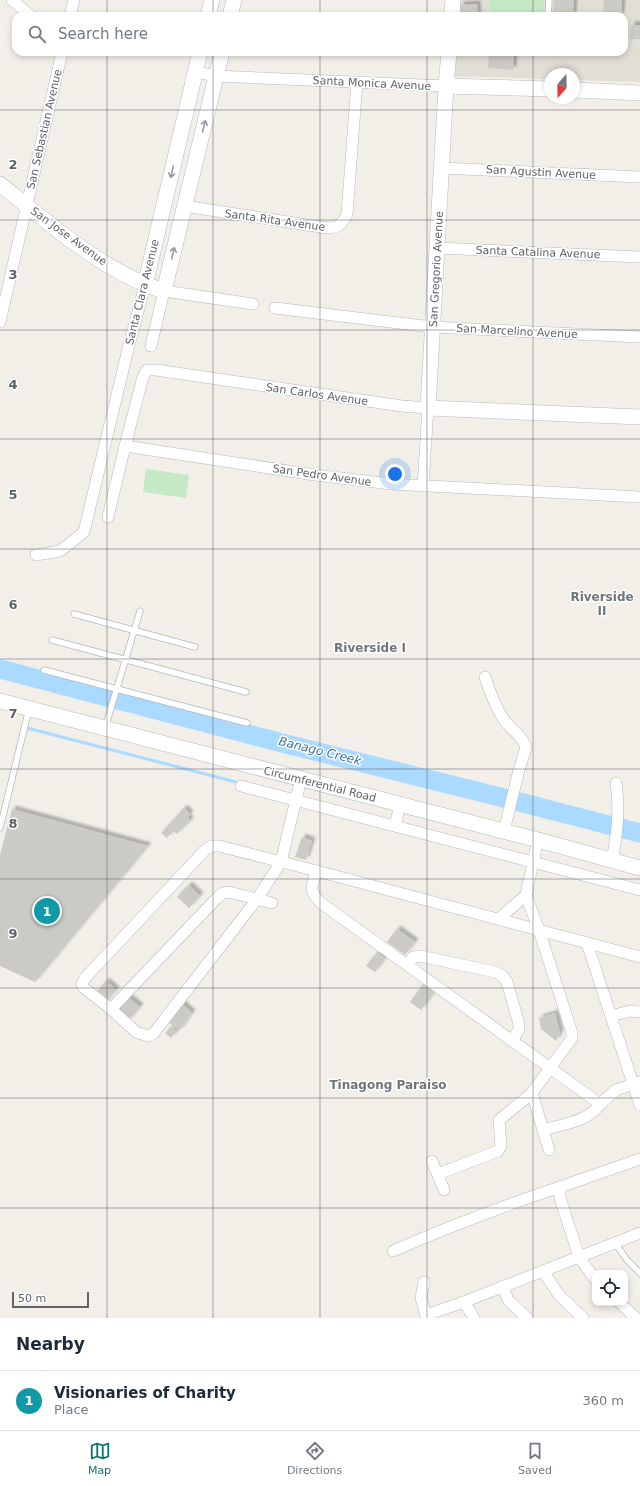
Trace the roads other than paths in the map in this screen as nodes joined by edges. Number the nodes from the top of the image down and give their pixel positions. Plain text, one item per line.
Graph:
1 (12, 0) edge
2 (74, 0) edge
3 (212, 0) edge
4 (234, 0) edge
5 (453, 0) edge
6 (549, 0) edge
7 (26, 12) edge
8 (71, 12) edge
9 (209, 12) edge
10 (231, 12) edge
11 (452, 12) edge
12 (548, 12) edge
13 (61, 56) edge
14 (199, 56) edge
15 (221, 56) edge
16 (449, 56) edge
17 (195, 72) junction
18 (216, 76) junction
19 (357, 82) junction
20 (446, 86) junction
21 (544, 88) edge
22 (580, 90) edge
23 (640, 93) edge
24 (441, 168) junction
25 (640, 177) edge
26 (0, 184) edge
27 (27, 206) junction
28 (184, 206) junction
29 (437, 248) junction
30 (640, 256) edge
31 (145, 285) junction
32 (164, 291) junction
33 (253, 304) dead end
34 (275, 308) dead end
35 (0, 322) edge
36 (432, 327) junction
37 (640, 337) edge
38 (151, 346) dead end
39 (428, 408) junction
40 (640, 417) edge
41 (125, 446) junction
42 (424, 486) junction
43 (640, 497) edge
44 (108, 517) dead end
45 (36, 555) dead end
46 (140, 611) dead end
47 (74, 614) dead end
48 (134, 630) junction
49 (52, 640) dead end
50 (195, 647) dead end
51 (126, 660) junction
52 (44, 670) dead end
53 (485, 678) dead end
54 (117, 692) junction
55 (246, 692) dead end
56 (0, 701) edge
57 (29, 709) junction
58 (247, 723) dead end
59 (105, 729) junction
60 (616, 783) dead end
61 (241, 786) dead end
62 (298, 793) junction
63 (397, 818) junction
64 (0, 828) edge
65 (504, 831) junction
66 (536, 854) junction
67 (612, 861) junction
68 (281, 862) junction
69 (640, 868) edge
70 (317, 871) junction
71 (640, 890) edge
72 (526, 895) junction
73 (257, 899) junction
74 (272, 903) dead end
75 (499, 919) junction
76 (539, 930) junction
77 (587, 943) junction
78 (640, 957) edge
79 (408, 964) junction
80 (111, 1009) junction
81 (640, 1012) edge
82 (611, 1016) junction
83 (512, 1041) junction
84 (551, 1068) junction
85 (637, 1082) edge
86 (532, 1093) junction
87 (600, 1104) junction
88 (640, 1105) edge
89 (543, 1130) junction
90 (549, 1150) dead end
91 (640, 1159) edge
92 (432, 1161) dead end
93 (438, 1174) junction
94 (560, 1187) junction
95 (444, 1190) dead end
96 (640, 1233) edge
97 (615, 1243) junction
98 (393, 1251) dead end
99 (579, 1257) junction
100 (543, 1271) junction
101 (640, 1273) edge
102 (592, 1276) edge
103 (424, 1282) dead end
104 (503, 1286) junction
105 (464, 1302) junction
106 (623, 1306) edge
107 (427, 1317) edge
108 (474, 1318) edge
109 (527, 1318) edge
110 (583, 1318) edge
111 (636, 1318) edge

1 - 7 street
2 - 8 street
3 - 9 street
4 - 10 street
5 - 11 street
6 - 12 lane
13 - 27 street, San Sebastian Avenue
14 - 17 street, Santa Clara Avenue
15 - 18 street, Santa Clara Avenue
16 - 20 street, San Gregorio Avenue
17 - 18 street, Santa Monica Avenue
17 -> 31 street, Santa Clara Avenue
18 - 19 street, Santa Monica Avenue
28 -> 18 street, Santa Clara Avenue
19 - 20 street, Santa Monica Avenue
19 - 28 street, Santa Rita Avenue
20 - 21 street, Santa Monica Avenue
20 - 24 street, San Gregorio Avenue
22 - 23 street
24 - 25 street, San Agustin Avenue
24 - 29 street, San Gregorio Avenue
26 - 27 street, San Jose Avenue
27 - 31 street, San Jose Avenue
27 - 35 street, San Sebastian Avenue
32 -> 28 street, Santa Clara Avenue
29 - 30 street, Santa Catalina Avenue
29 - 36 street, San Gregorio Avenue
31 - 32 street, San Jose Avenue
31 - 45 street, Santa Clara Avenue
32 - 33 street
32 - 38 street, Santa Clara Avenue
34 - 36 street, San Marcelino Avenue
36 - 37 street, San Marcelino Avenue
36 - 39 street, San Gregorio Avenue
39 - 40 street, San Carlos Avenue
39 - 41 street, San Carlos Avenue
39 - 42 street, San Gregorio Avenue
41 - 42 street, San Pedro Avenue
41 - 44 street, San Carlos Avenue
42 - 43 street, San Pedro Avenue
46 - 48 lane
47 - 48 lane
48 - 50 lane
48 - 51 lane
49 - 51 lane
51 - 54 lane
51 - 55 lane
52 - 54 lane
53 - 65 street
54 - 58 lane
54 - 59 lane
56 - 57 street, Circumferential Road
57 - 59 street, Circumferential Road
57 - 64 lane
59 - 62 street, Circumferential Road
60 - 67 street
61 - 62 street
62 - 63 street, Circumferential Road
62 - 63 street
62 - 68 street
63 - 65 street, Circumferential Road
63 - 66 street
65 - 66 street, Circumferential Road
66 - 67 street, Circumferential Road
66 - 71 street
66 - 72 street
67 - 69 street, Circumferential Road
68 - 70 street
68 - 73 street
68 - 80 street
70 - 75 street
70 - 79 street
72 - 75 street
72 - 76 street
73 - 74 street
73 - 80 street
73 - 80 street
75 - 76 street
76 - 77 street
76 - 84 street
77 - 78 street
77 - 82 street
79 - 83 street
79 - 83 street
81 - 82 street
82 - 85 street
83 - 84 street
84 - 86 street
84 - 87 street
85 - 87 street
85 - 88 street
86 - 89 street
86 - 93 street
87 - 89 street
89 - 90 street
91 - 94 street
92 - 93 street
93 - 95 street
94 - 98 street
94 - 99 street
96 - 97 street
97 - 99 street
97 - 101 lane
99 - 100 street
99 - 102 street
100 - 104 street
100 - 110 street
103 - 107 street
104 - 105 street
104 - 109 street
105 - 107 street
105 - 108 street
106 - 111 street

